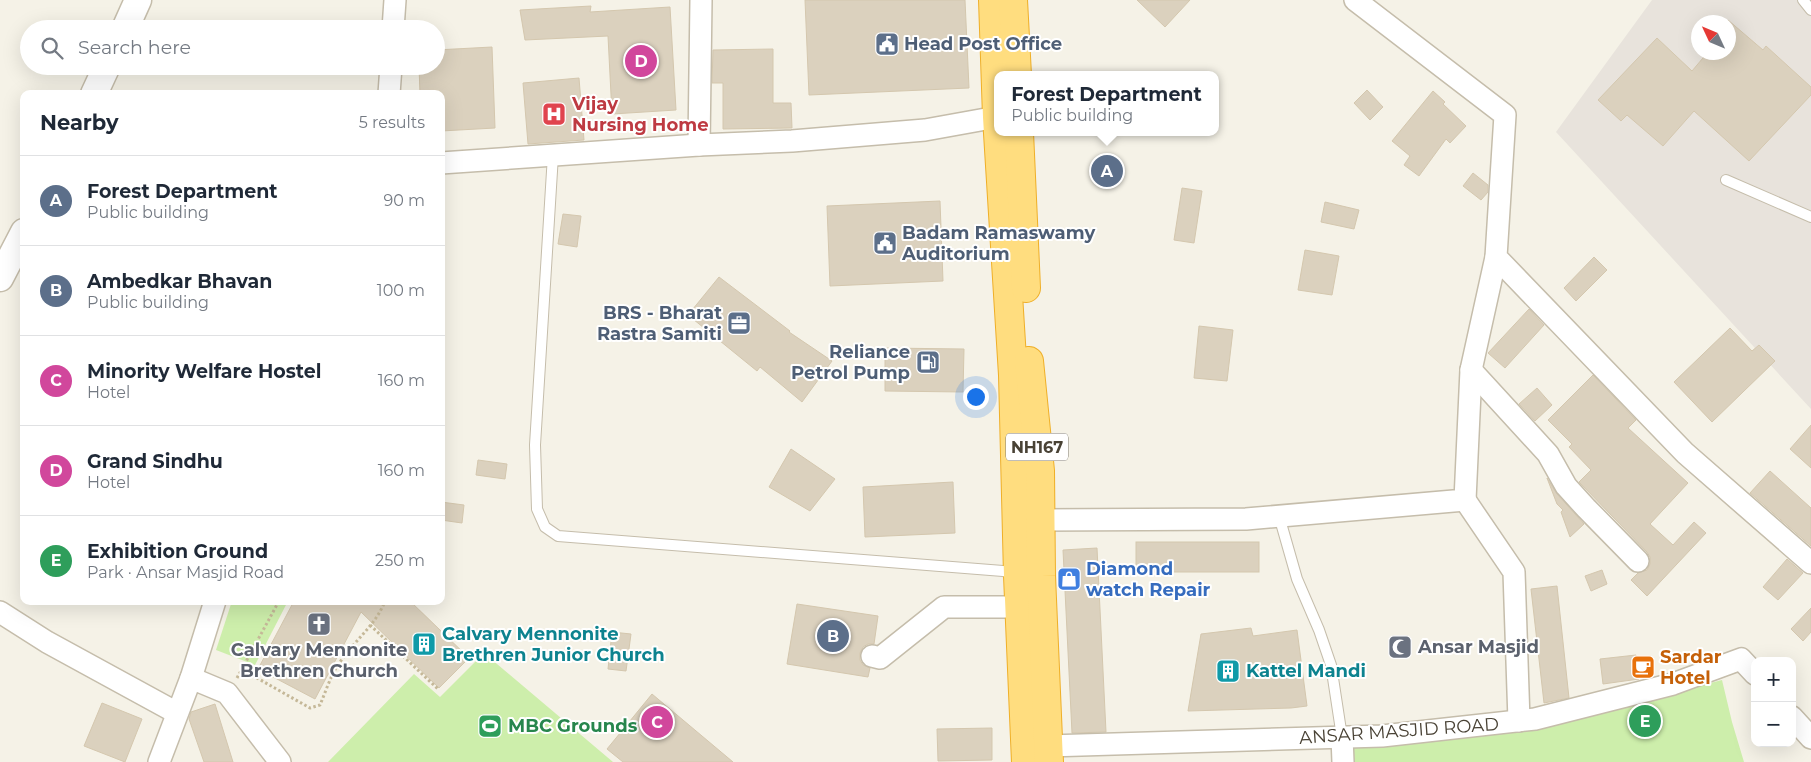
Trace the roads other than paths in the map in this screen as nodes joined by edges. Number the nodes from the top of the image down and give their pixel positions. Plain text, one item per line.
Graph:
1 (138, 0) edge
2 (395, 0) edge
3 (701, 0) edge
4 (993, 0) edge
5 (1013, 0) edge
6 (1355, 0) edge
7 (1802, 0) edge
8 (1811, 10) edge
9 (129, 20) edge
10 (394, 20) edge
11 (995, 71) edge
12 (1016, 71) edge
13 (103, 75) edge
14 (390, 75) edge
15 (96, 90) edge
16 (389, 90) edge
17 (994, 118) edge
18 (998, 136) edge
19 (1019, 136) edge
20 (699, 145) junction
21 (553, 155) junction
22 (445, 163) edge
23 (1726, 180) dead end
24 (1811, 218) edge
25 (20, 240) edge
26 (1496, 257) junction
27 (0, 278) edge
28 (1471, 370) junction
29 (1465, 500) junction
30 (1279, 516) junction
31 (1040, 520) junction
32 (1638, 561) dead end
33 (1811, 563) edge
34 (1018, 576) junction
35 (214, 605) edge
36 (1020, 607) junction
37 (0, 612) edge
38 (872, 656) dead end
39 (1748, 667) edge
40 (190, 678) junction
41 (176, 713) junction
42 (1519, 721) junction
43 (1796, 721) edge
44 (1342, 737) junction
45 (1811, 738) edge
46 (1049, 754) edge
47 (159, 762) edge
48 (280, 762) edge
49 (1026, 762) edge
50 (1343, 762) edge

1 - 9 street
2 - 10 street
3 - 20 street
4 - 11 highway, NH167
5 - 12 highway
6 - 26 street
7 - 8 lane
13 - 15 street
14 - 16 street
17 - 20 street
18 - 34 highway, NH167
19 - 31 highway, NH167
20 - 21 street
21 - 22 street
21 - 34 lane
23 - 24 lane
25 - 27 street
26 - 28 street
26 - 33 street
28 - 29 street
28 - 32 street
29 - 30 street
29 - 42 street
30 - 31 street
30 - 44 lane
31 - 46 highway, NH167
34 - 36 highway, NH167
35 - 40 street
36 - 38 street
36 - 49 highway, NH167
37 - 41 street
39 - 42 street, ANSAR MASJID ROAD
40 - 41 street
40 - 48 street
41 - 47 street
42 - 44 street, ANSAR MASJID ROAD
43 - 45 street
44 - 46 street, ANSAR MASJID ROAD
44 - 50 street

